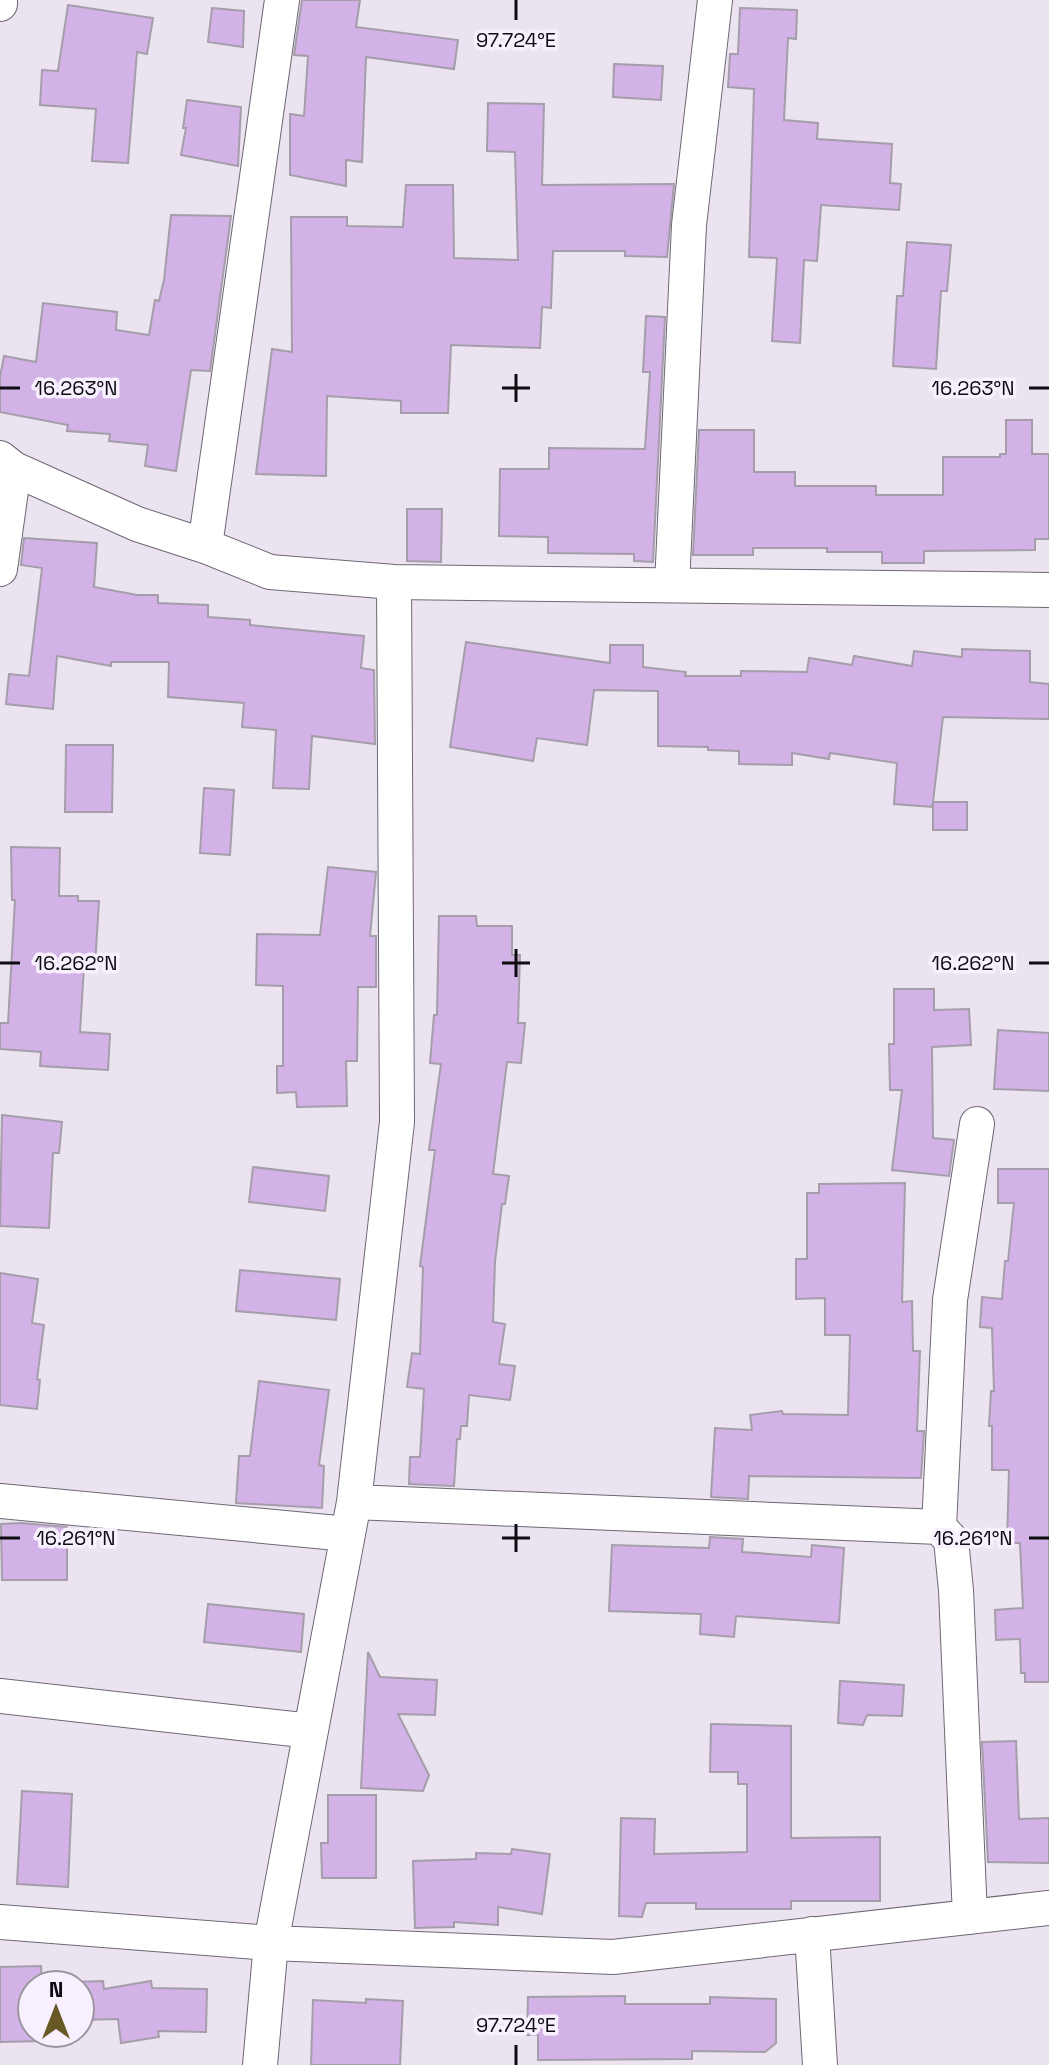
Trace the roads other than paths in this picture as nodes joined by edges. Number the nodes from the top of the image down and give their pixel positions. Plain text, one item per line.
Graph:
1 (282, 0) edge
2 (715, 0) edge
3 (7, 464) edge
4 (205, 546) junction
5 (0, 569) edge
6 (394, 582) junction
7 (672, 585) junction
8 (1049, 590) edge
9 (977, 1124) dead end
10 (0, 1501) edge
11 (351, 1518) junction
12 (939, 1527) junction
13 (0, 1696) edge
14 (311, 1731) junction
15 (1049, 1908) edge
16 (970, 1917) junction
17 (0, 1922) edge
18 (812, 1934) junction
19 (271, 1943) junction
20 (260, 2065) edge
21 (820, 2065) edge

1 - 4 street
2 - 7 street
3 - 4 street
3 - 5 street
4 - 6 street
6 - 7 street
6 - 11 street
7 - 8 street
9 - 12 street
10 - 11 street
11 - 12 street
11 - 14 street
12 - 16 street
13 - 14 street
14 - 19 street
15 - 16 street
16 - 18 street
17 - 19 street
18 - 19 street
18 - 21 street
19 - 20 street

